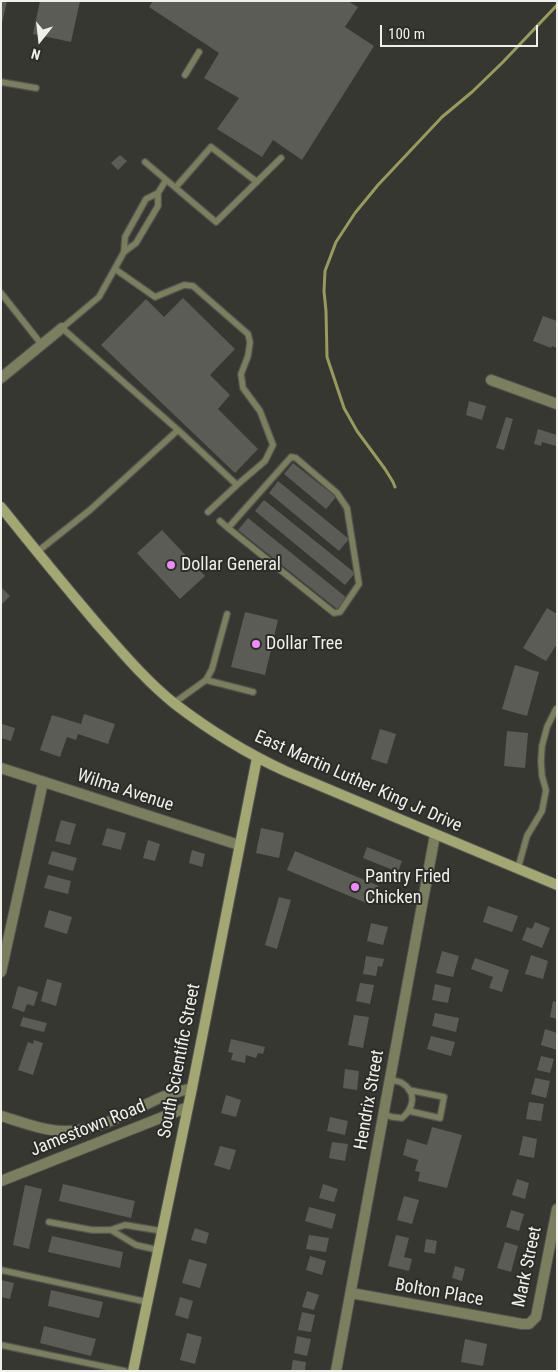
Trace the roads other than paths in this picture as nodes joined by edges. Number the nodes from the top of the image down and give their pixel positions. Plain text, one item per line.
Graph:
1 (199, 52) dead end
2 (185, 75) dead end
3 (1, 82) edge
4 (36, 88) dead end
5 (281, 158) dead end
6 (145, 162) dead end
7 (166, 180) junction
8 (257, 182) junction
9 (176, 187) junction
10 (158, 193) junction
11 (139, 212) junction
12 (150, 219) junction
13 (124, 252) junction
14 (115, 269) junction
15 (1, 293) edge
16 (62, 328) junction
17 (42, 345) junction
18 (1, 378) edge
19 (490, 380) dead end
20 (557, 404) edge
21 (178, 430) junction
22 (237, 485) junction
23 (1, 507) edge
24 (208, 512) dead end
25 (220, 521) dead end
26 (228, 528) junction
27 (37, 552) junction
28 (227, 614) dead end
29 (206, 680) junction
30 (253, 692) dead end
31 (174, 703) junction
32 (556, 708) edge
33 (257, 758) junction
34 (1, 768) edge
35 (42, 782) junction
36 (435, 835) junction
37 (240, 845) junction
38 (518, 868) junction
39 (557, 884) edge
40 (5, 938) edge
41 (1, 972) edge
42 (390, 1080) junction
43 (192, 1088) junction
44 (410, 1090) junction
45 (188, 1107) junction
46 (409, 1111) junction
47 (384, 1114) junction
48 (1, 1116) edge
49 (1, 1181) edge
50 (557, 1209) edge
51 (49, 1222) dead end
52 (111, 1230) junction
53 (162, 1231) junction
54 (158, 1250) junction
55 (1, 1270) edge
56 (350, 1293) junction
57 (147, 1302) junction
58 (522, 1324) joint
59 (1, 1345) edge
60 (125, 1371) edge
61 (132, 1371) edge
62 (336, 1371) edge

1 - 2 lane
3 - 4 lane
5 - 8 lane
6 - 7 lane
7 - 9 lane
7 - 10 lane
8 - 9 lane
8 - 9 lane
10 - 11 lane
10 - 12 lane
11 - 12 lane
11 - 13 lane
12 - 13 lane
13 - 14 lane
14 - 16 lane
14 - 22 lane
15 - 17 lane
16 - 17 street
16 - 21 lane
17 - 18 street
19 - 20 street
21 - 22 lane
21 - 27 lane
22 - 24 lane
23 - 27 main road, East Martin Luther King Jr Drive
25 - 26 lane
26 - 26 lane
27 - 31 main road, East Martin Luther King Jr Drive
28 - 29 lane
29 - 30 lane
29 - 31 lane
31 - 33 main road, East Martin Luther King Jr Drive
32 - 38 lane
33 - 36 main road, East Martin Luther King Jr Drive
33 - 37 main road, South Scientific Street
34 - 35 street, Wilma Avenue
35 - 37 street, Wilma Avenue
35 - 40 street
36 - 38 main road, East Martin Luther King Jr Drive
36 - 42 street, Hendrix Street
37 - 43 main road, South Scientific Street
38 - 39 main road, East Martin Luther King Jr Drive
40 - 41 street
42 - 44 lane
42 - 47 street, Hendrix Street
43 - 45 main road, South Scientific Street
43 - 48 street
44 - 46 lane
44 - 46 lane
45 - 49 street, Jamestown Road
45 - 53 main road, South Scientific Street
46 - 47 lane
47 - 56 street, Hendrix Street
50 - 58 street, Mark Street
51 - 52 lane
52 - 53 lane
52 - 54 lane
53 - 54 main road, South Scientific Street
54 - 57 main road, South Scientific Street
55 - 57 lane
56 - 58 street, Bolton Place
56 - 62 street, Hendrix Street
57 - 61 main road, South Scientific Street
59 - 60 lane

